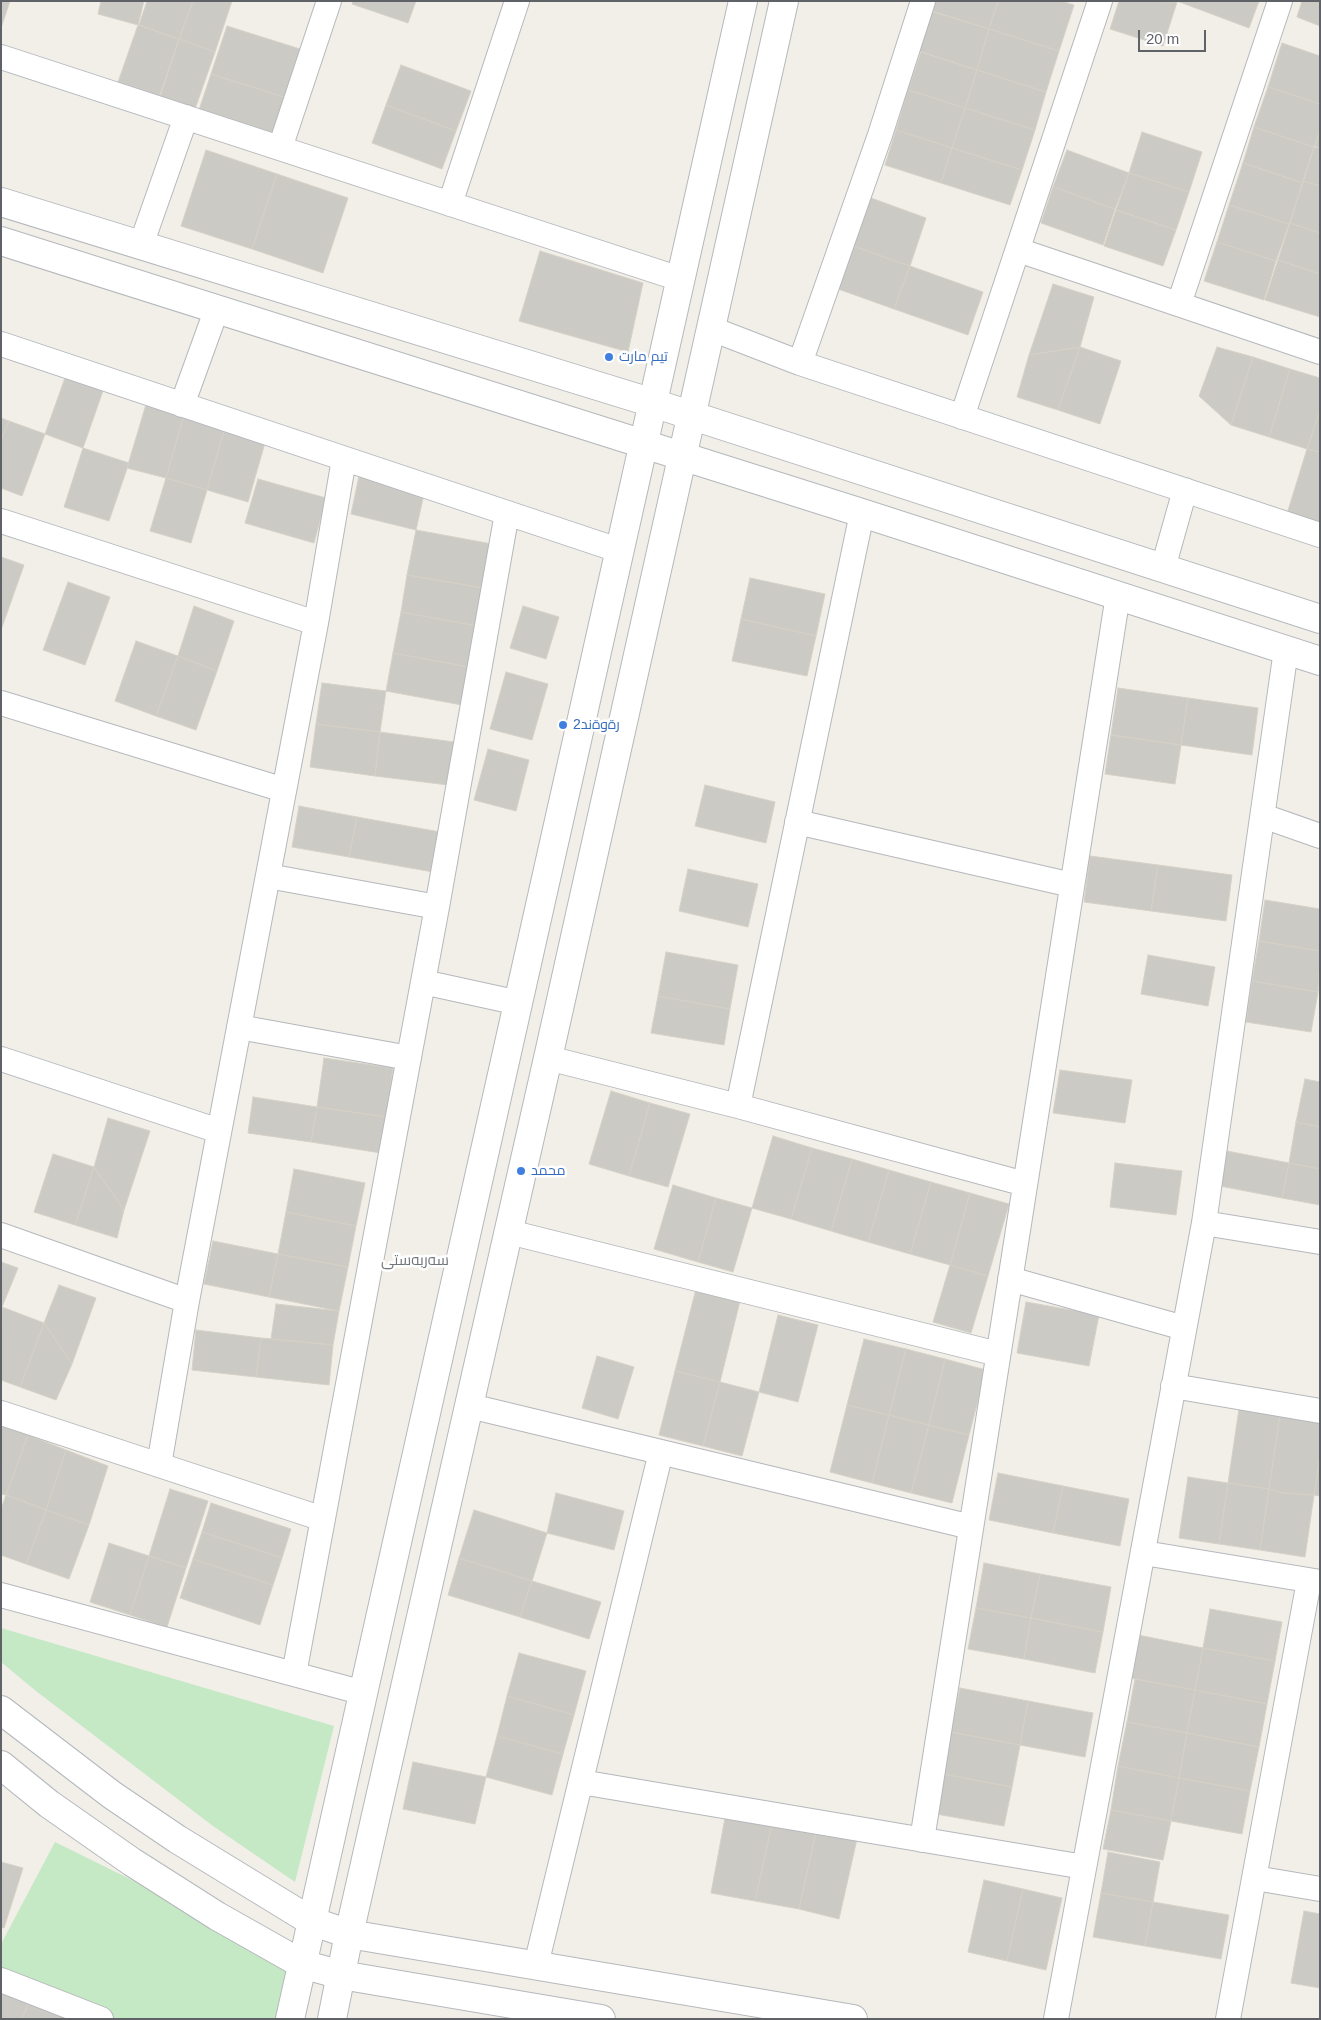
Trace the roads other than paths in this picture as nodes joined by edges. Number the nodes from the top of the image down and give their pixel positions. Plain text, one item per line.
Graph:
1 (329, 1) edge
2 (517, 1) edge
3 (742, 1) edge
4 (784, 1) edge
5 (923, 1) edge
6 (1100, 1) edge
7 (1280, 1) edge
8 (1, 57) edge
9 (186, 117) junction
10 (280, 148) junction
11 (1, 202) edge
12 (450, 204) junction
13 (1, 241) edge
14 (141, 245) junction
15 (1018, 250) junction
16 (680, 279) junction
17 (1179, 304) junction
18 (216, 311) junction
19 (712, 329) junction
20 (1, 344) edge
21 (1320, 352) edge
22 (800, 363) junction
23 (653, 403) junction
24 (182, 405) junction
25 (692, 416) junction
26 (962, 417) junction
27 (644, 445) junction
28 (683, 457) junction
29 (344, 459) junction
30 (1185, 490) junction
31 (507, 513) junction
32 (862, 513) junction
33 (1, 521) edge
34 (1320, 535) edge
35 (621, 551) junction
36 (1163, 568) junction
37 (1118, 595) junction
38 (1320, 619) edge
39 (316, 623) junction
40 (1286, 650) junction
41 (1320, 661) edge
42 (1, 703) edge
43 (284, 790) junction
44 (1263, 816) junction
45 (797, 822) junction
46 (1320, 836) edge
47 (268, 876) junction
48 (1072, 885) junction
49 (437, 907) junction
50 (423, 982) junction
51 (519, 1004) junction
52 (239, 1027) junction
53 (409, 1058) junction
54 (548, 1058) junction
55 (1, 1059) edge
56 (738, 1106) junction
57 (219, 1131) junction
58 (486, 1152) junction
59 (525, 1162) junction
60 (1025, 1184) junction
61 (1204, 1223) junction
62 (509, 1232) junction
63 (1, 1235) edge
64 (1320, 1242) edge
65 (1010, 1279) junction
66 (187, 1301) junction
67 (1184, 1328) junction
68 (998, 1354) junction
69 (1173, 1386) junction
70 (470, 1406) junction
71 (1320, 1411) edge
72 (1, 1413) edge
73 (661, 1452) junction
74 (159, 1465) junction
75 (323, 1519) junction
76 (971, 1527) junction
77 (1144, 1553) junction
78 (1315, 1581) edge
79 (1, 1595) edge
80 (294, 1674) junction
81 (364, 1693) junction
82 (1, 1710) edge
83 (1, 1765) edge
84 (581, 1782) junction
85 (922, 1840) junction
86 (1084, 1867) junction
87 (1255, 1878) junction
88 (1320, 1889) edge
89 (288, 1908) junction
90 (311, 1921) junction
91 (349, 1934) junction
92 (381, 1939) junction
93 (266, 1944) junction
94 (302, 1964) junction
95 (536, 1966) junction
96 (341, 1974) junction
97 (1, 1980) edge
98 (374, 1980) junction
99 (101, 2019) edge
100 (290, 2019) edge
101 (332, 2019) edge
102 (601, 2019) edge
103 (853, 2019) edge
104 (1056, 2019) edge
105 (1228, 2019) edge

1 - 10 street
2 - 12 street
3 - 16 street
4 - 19 street
5 - 22 street
6 - 15 street
7 - 17 street
8 - 9 street
9 - 10 street
9 - 14 street
10 - 12 street
11 - 14 street
12 - 16 street
13 - 18 street
14 - 23 street
15 - 17 street
15 - 26 street
16 - 23 street
17 - 21 street
18 - 24 street
18 - 27 street
19 - 22 street
19 - 25 street
20 - 24 street
22 - 26 street
23 - 25 street
23 - 27 street
24 - 29 street
25 - 28 street
25 - 36 street
26 - 30 street
27 - 28 street
27 - 35 street
28 - 32 street
28 - 54 street
29 - 31 street
29 - 39 street
30 - 34 street
30 - 36 street
31 - 35 street
31 - 49 street
32 - 37 street
32 - 45 street
33 - 39 street
35 - 51 street
36 - 38 street
37 - 40 street
37 - 48 street
39 - 43 street
40 - 41 street
40 - 44 street
42 - 43 street
43 - 47 street
44 - 46 street
44 - 61 street
45 - 48 street
45 - 56 street
47 - 49 street
47 - 52 street
48 - 60 street
49 - 50 street
50 - 51 street
50 - 53 street
51 - 58 street
52 - 53 street
52 - 57 street
53 - 75 street
54 - 56 street
54 - 59 street
55 - 57 street
56 - 60 street
57 - 66 street
58 - 59 street
58 - 81 street
59 - 62 street
60 - 65 street
61 - 64 street
61 - 67 street
62 - 68 street
62 - 70 street
63 - 66 street
65 - 67 street
65 - 68 street
66 - 74 street
67 - 69 street
68 - 76 street
69 - 71 street
69 - 77 street
70 - 73 street
70 - 91 street
72 - 74 street
73 - 76 street
73 - 84 street
74 - 75 street
75 - 80 street
76 - 85 street
77 - 78 street
77 - 86 street
78 - 87 street
79 - 80 street
80 - 81 street
81 - 90 street
82 - 89 street
83 - 93 street
84 - 85 street
84 - 95 street
85 - 86 street
86 - 104 street
87 - 88 street
87 - 105 street
89 - 90 street
89 - 93 street
90 - 91 street
90 - 94 street
91 - 92 street
91 - 96 street
92 - 95 street
92 - 98 street
93 - 94 street
94 - 96 street
94 - 100 street
95 - 103 street
96 - 98 street
96 - 101 street
97 - 99 street
98 - 102 street

